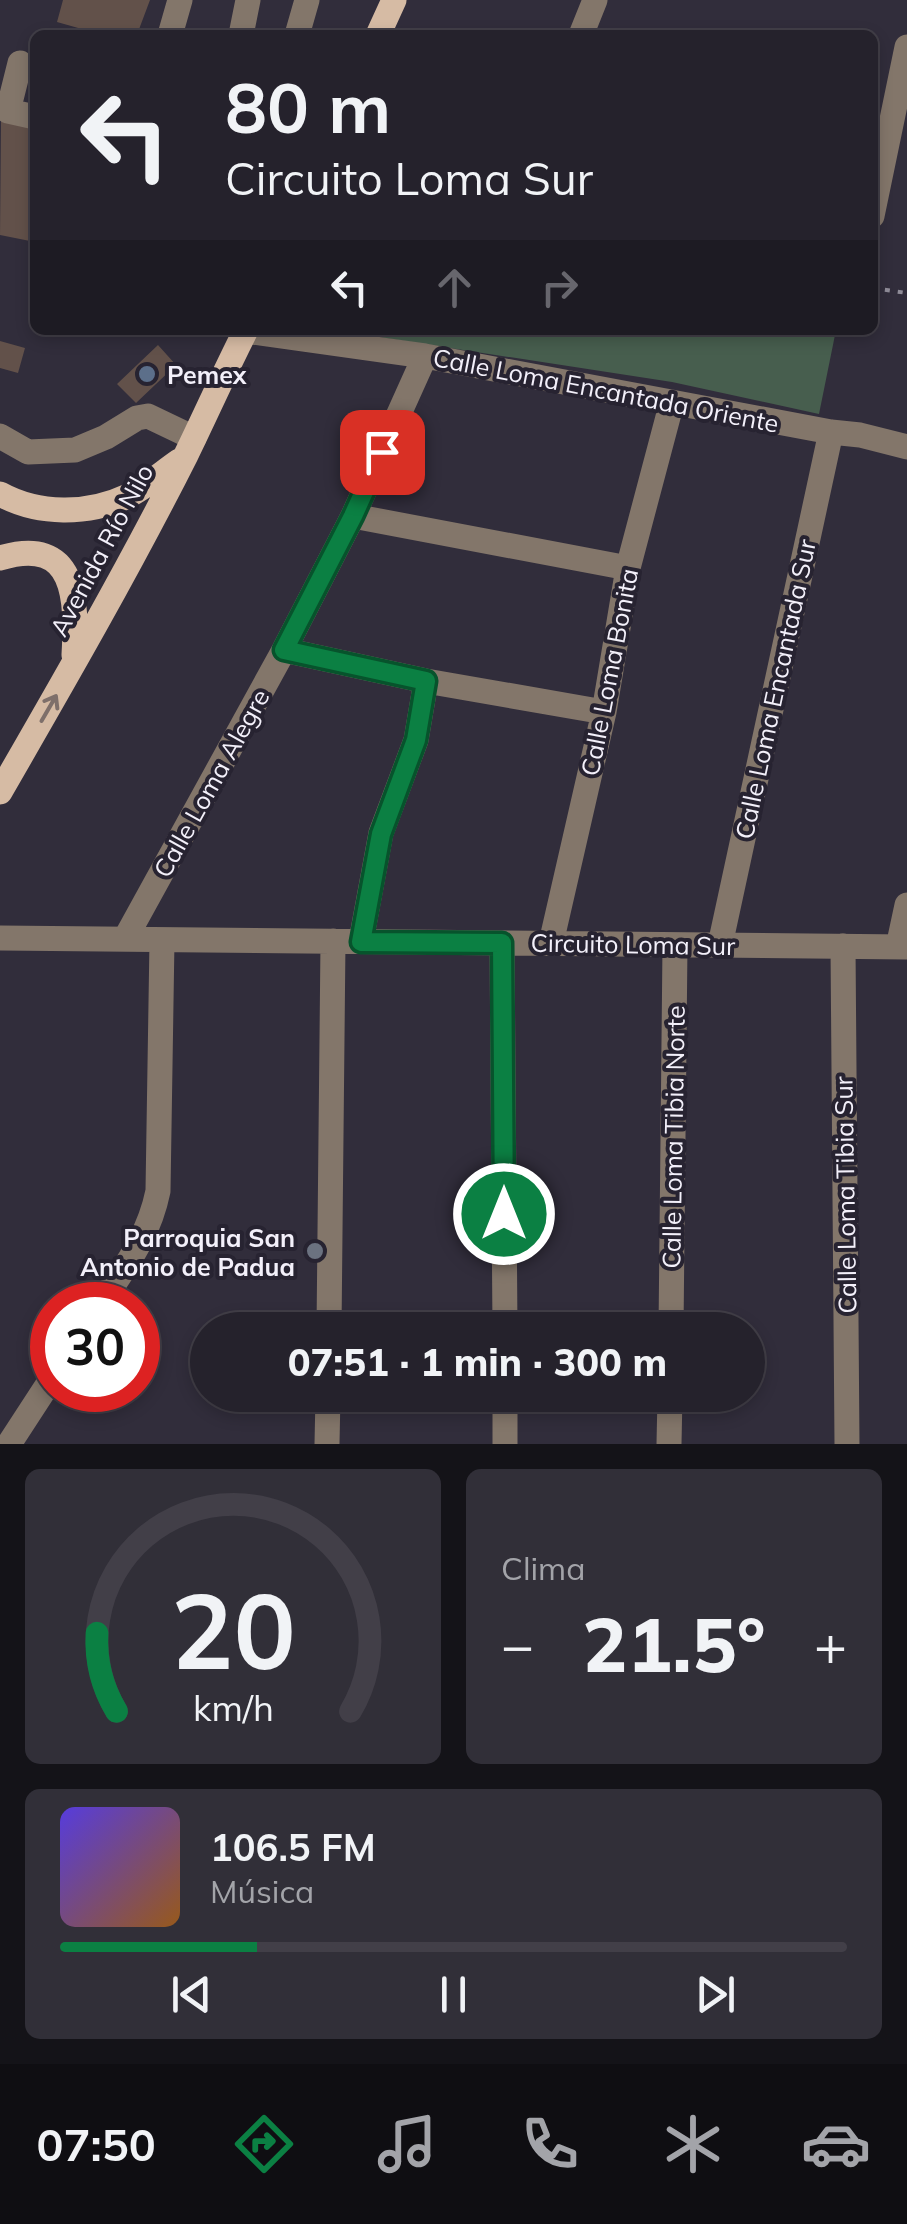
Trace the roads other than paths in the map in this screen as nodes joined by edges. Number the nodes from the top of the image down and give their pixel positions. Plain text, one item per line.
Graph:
1 (180, 0) edge
2 (248, 0) edge
3 (307, 0) edge
4 (394, 0) edge
5 (595, 0) edge
6 (171, 30) edge
7 (241, 30) edge
8 (298, 30) edge
9 (380, 30) edge
10 (583, 30) edge
11 (907, 47) edge
12 (18, 63) edge
13 (878, 81) edge
14 (900, 84) junction
15 (30, 116) edge
16 (878, 188) edge
17 (243, 335) edge
18 (274, 335) edge
19 (425, 356) junction
20 (672, 402) junction
21 (830, 432) junction
22 (0, 436) edge
23 (190, 447) junction
24 (907, 448) edge
25 (0, 494) edge
26 (353, 516) junction
27 (0, 558) edge
28 (628, 568) junction
29 (284, 650) junction
30 (74, 665) junction
31 (426, 681) junction
32 (604, 712) junction
33 (0, 792) edge
34 (907, 905) edge
35 (0, 938) edge
36 (125, 939) junction
37 (162, 940) junction
38 (333, 941) junction
39 (361, 942) junction
40 (502, 943) junction
41 (551, 943) junction
42 (674, 944) junction
43 (720, 945) junction
44 (843, 946) junction
45 (902, 947) edge
46 (115, 1282) edge
47 (328, 1312) edge
48 (504, 1312) edge
49 (670, 1312) edge
50 (30, 1412) edge
51 (328, 1412) edge
52 (505, 1412) edge
53 (670, 1412) edge
54 (10, 1444) edge
55 (327, 1444) edge
56 (506, 1444) edge
57 (669, 1444) edge
58 (847, 1444) edge

1 - 6 street
2 - 7 street
3 - 8 street
4 - 9 main road
5 - 10 street
11 - 14 street
12 - 15 street
13 - 14 street
14 - 16 street
17 - 23 main road, Avenida Río Nilo
18 - 19 street, Calle Loma Encantada Oriente
19 - 20 street, Calle Loma Encantada Oriente
19 - 26 street, Calle Loma Alegre
20 - 21 street, Calle Loma Encantada Oriente
20 - 28 street, Calle Loma Bonita
21 - 24 street, Calle Loma Encantada Oriente
21 - 43 street, Calle Loma Encantada Sur
22 - 23 street
23 - 25 main road
23 - 30 main road, Avenida Río Nilo
26 - 28 street
26 - 29 street, Calle Loma Alegre
27 - 30 main road
28 - 32 street, Calle Loma Bonita
29 - 31 street
29 - 36 street, Calle Loma Alegre
33 -> 30 main road, Avenida Río Nilo
31 - 32 street
31 - 39 street
32 - 41 street, Calle Loma Bonita
34 - 45 street
35 - 36 street, Circuito Loma Sur
36 - 37 street, Circuito Loma Sur
37 - 38 street, Circuito Loma Sur
37 - 46 street
38 - 39 street, Circuito Loma Sur
38 - 47 street
39 - 40 street, Circuito Loma Sur
40 - 41 street, Circuito Loma Sur
40 - 48 street
41 - 42 street, Circuito Loma Sur
42 - 43 street, Circuito Loma Sur
42 - 49 street, Calle Loma Tibia Norte
43 - 44 street, Circuito Loma Sur
44 - 45 street, Circuito Loma Sur
44 - 58 street, Calle Loma Tibia Sur
50 - 54 street
51 - 55 street
52 - 56 street
53 - 57 street

